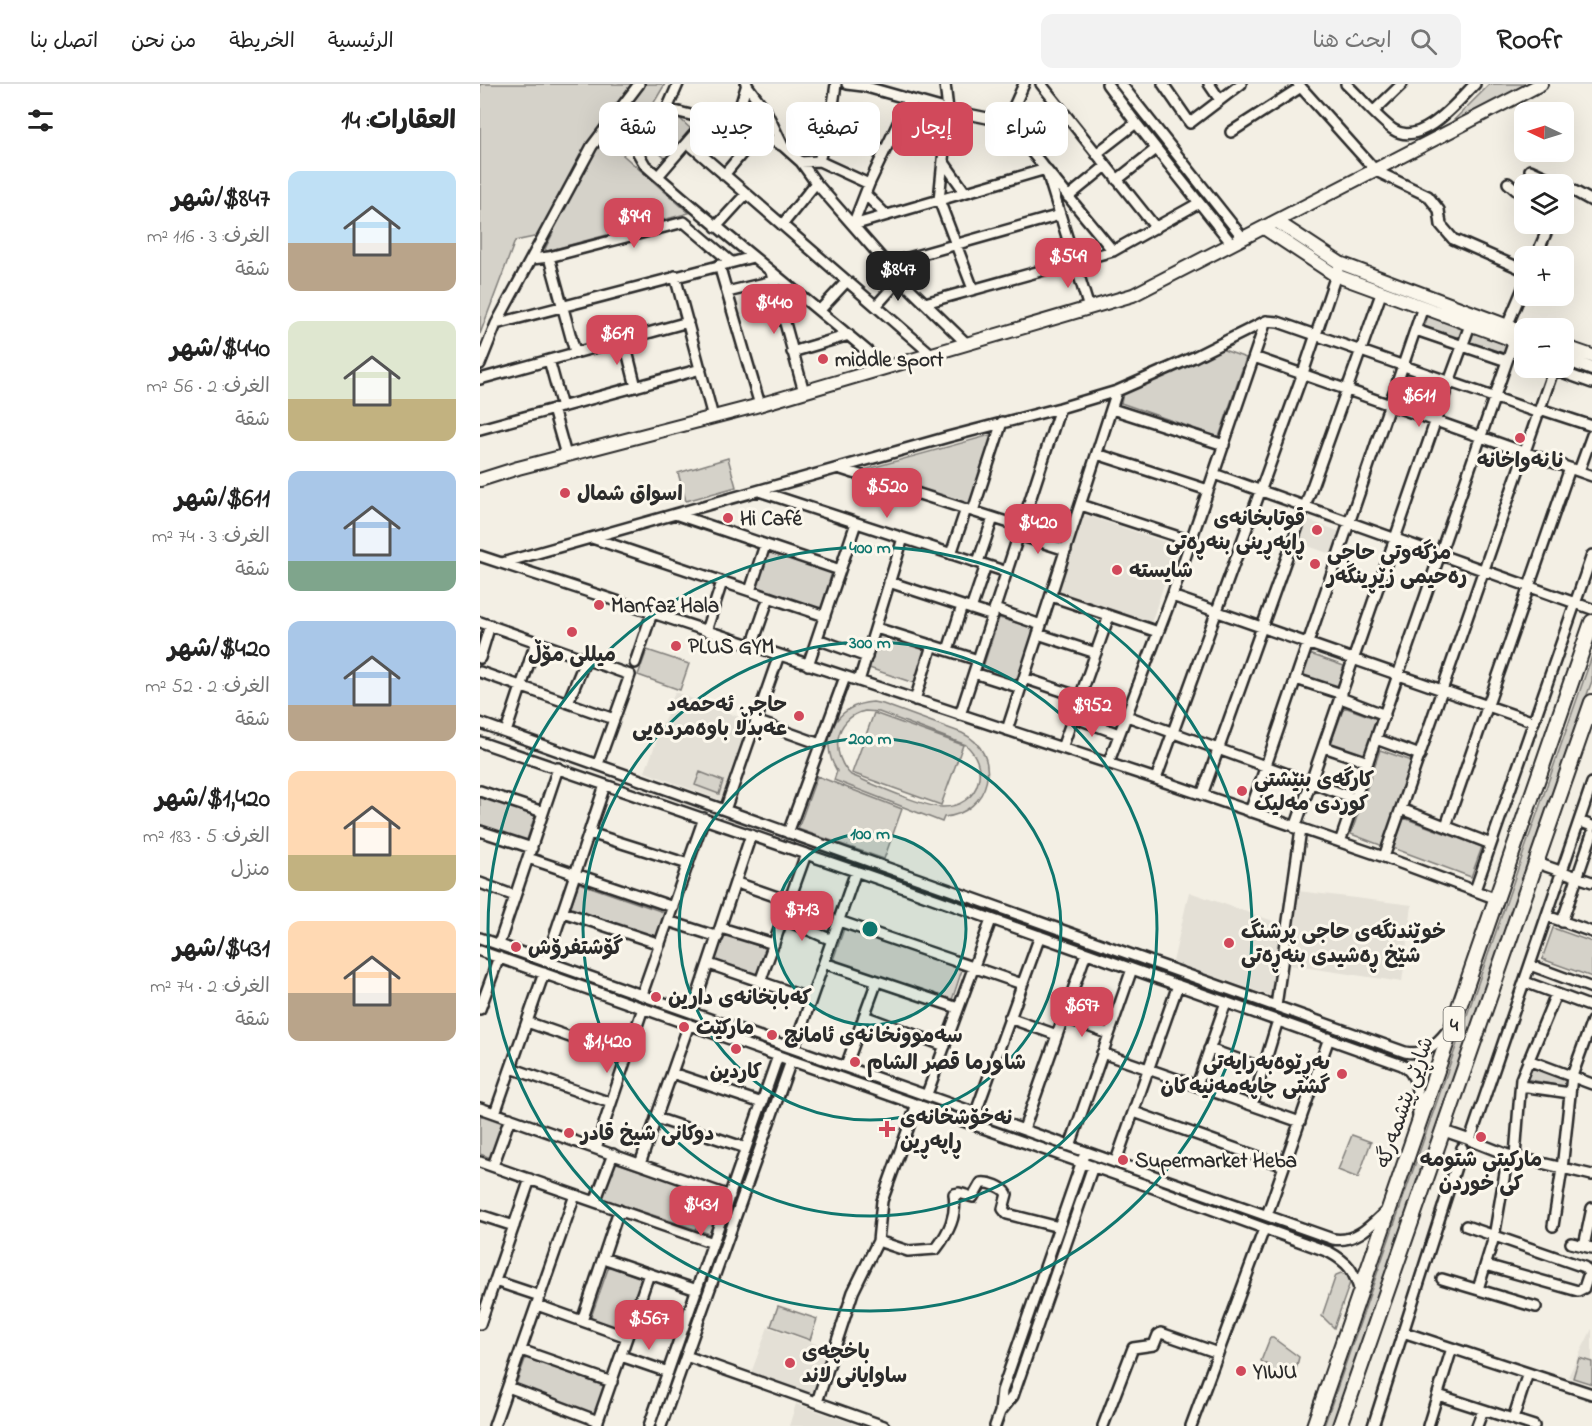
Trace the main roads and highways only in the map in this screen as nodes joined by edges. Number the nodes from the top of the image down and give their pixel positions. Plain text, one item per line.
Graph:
1 (1541, 84) edge
2 (1276, 221) junction
3 (1264, 228) junction
4 (1338, 269) junction
5 (1514, 328) edge
6 (1514, 341) edge
7 (1574, 350) edge
8 (1592, 356) edge
9 (1574, 362) edge
10 (1592, 369) edge
11 (480, 480) edge
12 (1592, 622) edge
13 (1592, 702) edge
14 (1314, 1426) edge
15 (1340, 1426) edge

1 - 2 main road
2 - 3 main road
2 - 4 main road
3 - 4 main road
3 - 11 main road
4 - 5 main road
4 - 6 main road
7 - 8 main road
9 - 10 main road
12 - 14 highway, شاڕێی پێشمەرگە / 4
13 - 15 highway, 4

